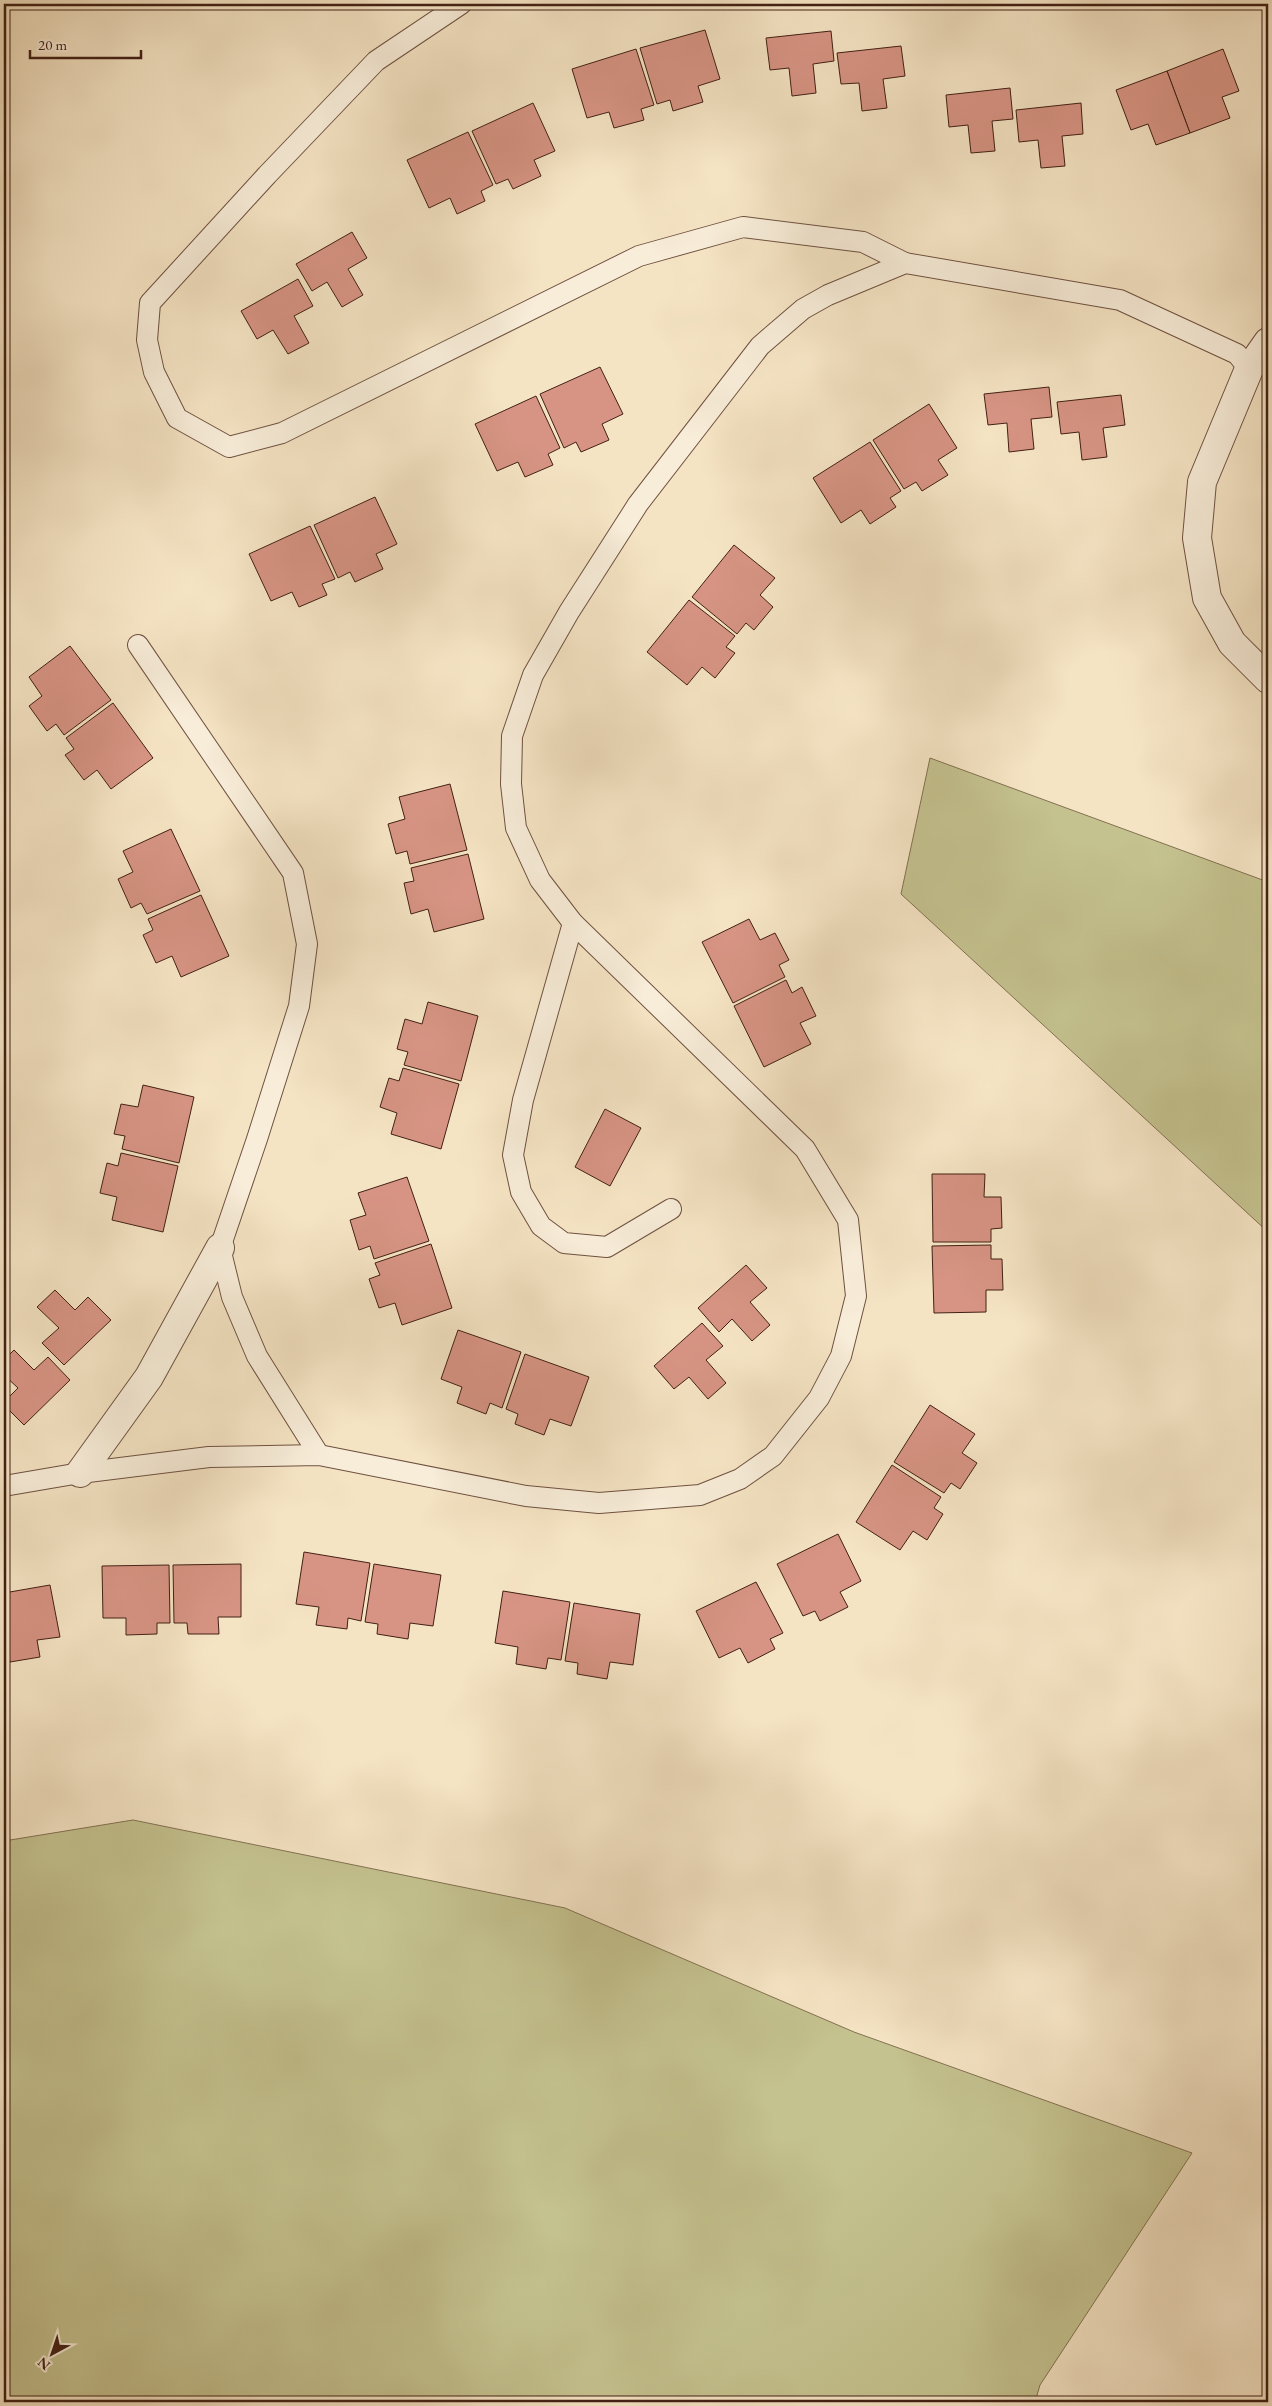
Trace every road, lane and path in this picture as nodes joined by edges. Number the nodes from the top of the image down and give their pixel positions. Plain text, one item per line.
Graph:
1 (461, 4) edge
2 (905, 262) junction
3 (1268, 342) edge
4 (1249, 369) junction
5 (138, 644) dead end
6 (1268, 679) edge
7 (573, 923) junction
8 (671, 1209) dead end
9 (220, 1248) junction
10 (319, 1455) junction
11 (80, 1473) junction
12 (4, 1486) edge

1 - 2 lane
2 - 4 lane
2 - 7 lane
3 - 4 street
4 - 6 street
5 - 9 lane
7 - 8 lane
7 - 10 lane
9 - 10 lane
9 - 11 street
10 - 11 lane
11 - 12 lane

